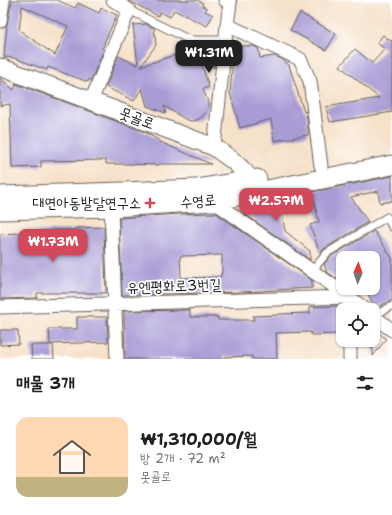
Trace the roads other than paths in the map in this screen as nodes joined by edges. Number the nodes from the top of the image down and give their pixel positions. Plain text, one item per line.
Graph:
1 (3, 0) edge
2 (113, 0) edge
3 (227, 2) edge
4 (129, 10) junction
5 (0, 20) edge
6 (227, 26) junction
7 (225, 40) junction
8 (0, 67) edge
9 (90, 101) junction
10 (214, 147) junction
11 (392, 151) edge
12 (392, 165) edge
13 (321, 166) junction
14 (256, 186) junction
15 (0, 196) edge
16 (213, 201) junction
17 (111, 207) junction
18 (0, 210) edge
19 (392, 227) edge
20 (312, 271) junction
21 (348, 303) edge
22 (115, 304) junction
23 (336, 304) edge
24 (392, 306) edge
25 (0, 307) edge
26 (380, 312) edge
27 (380, 321) edge
28 (392, 330) edge
29 (350, 347) edge
30 (117, 359) edge
31 (350, 359) edge

1 - 5 street
2 - 4 street
3 - 6 street
4 - 7 lane
4 - 9 street
6 - 7 street
6 - 13 street
7 - 10 street
8 - 9 street, 못골로
9 - 10 street, 못골로
10 - 14 street, 못골로
11 - 13 main road, 수영로
12 - 14 main road, 수영로
13 - 14 main road, 수영로
14 - 15 main road, 수영로
14 - 16 main road, 수영로
16 - 17 main road, 수영로
16 - 20 street
17 - 18 main road, 수영로
17 - 22 street
19 - 20 lane
20 - 21 street
22 - 23 street, 유엔평화로3번길
22 - 25 street, 유엔평화로3번길
22 - 30 street
24 - 26 lane
27 - 28 street
29 - 31 street

